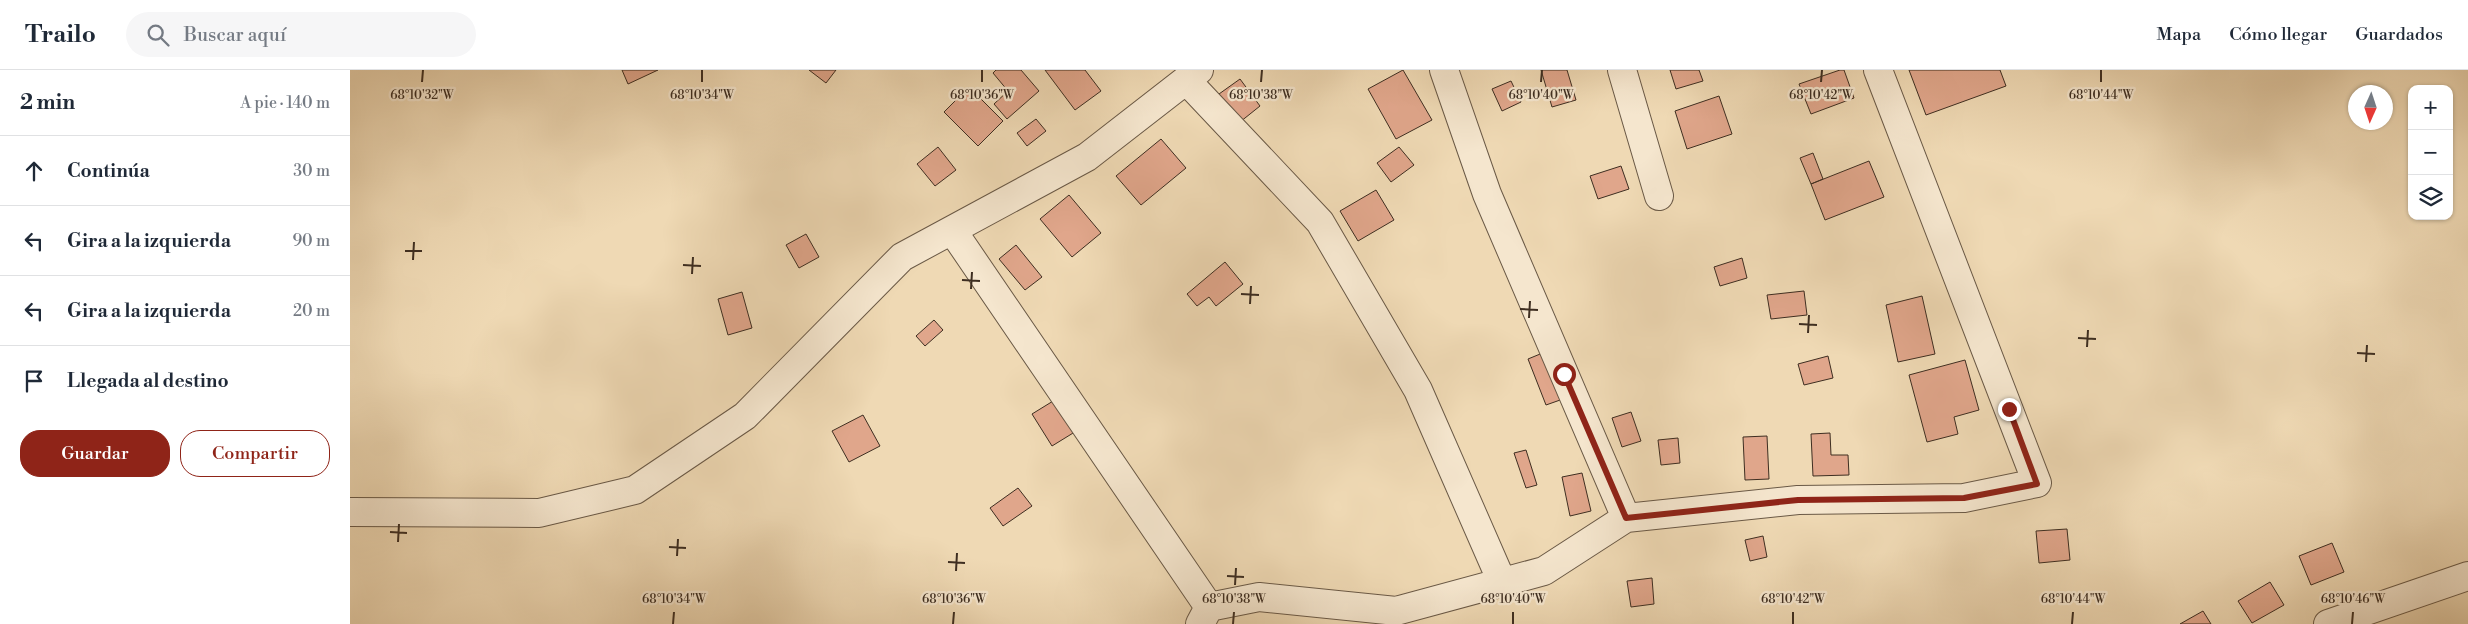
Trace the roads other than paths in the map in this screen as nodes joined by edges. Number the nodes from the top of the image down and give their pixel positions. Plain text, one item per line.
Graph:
1 (1444, 70) edge
2 (1622, 70) edge
3 (1878, 70) edge
4 (1192, 75) edge
5 (1659, 196) dead end
6 (952, 230) junction
7 (350, 512) edge
8 (1626, 518) junction
9 (2468, 576) edge
10 (1502, 582) junction
11 (1204, 615) edge
12 (2328, 624) edge

1 - 8 street
2 - 5 street
3 - 8 street
4 - 6 street
4 - 10 street
6 - 7 street
6 - 11 street
8 - 10 street
9 - 12 street
10 - 11 street

